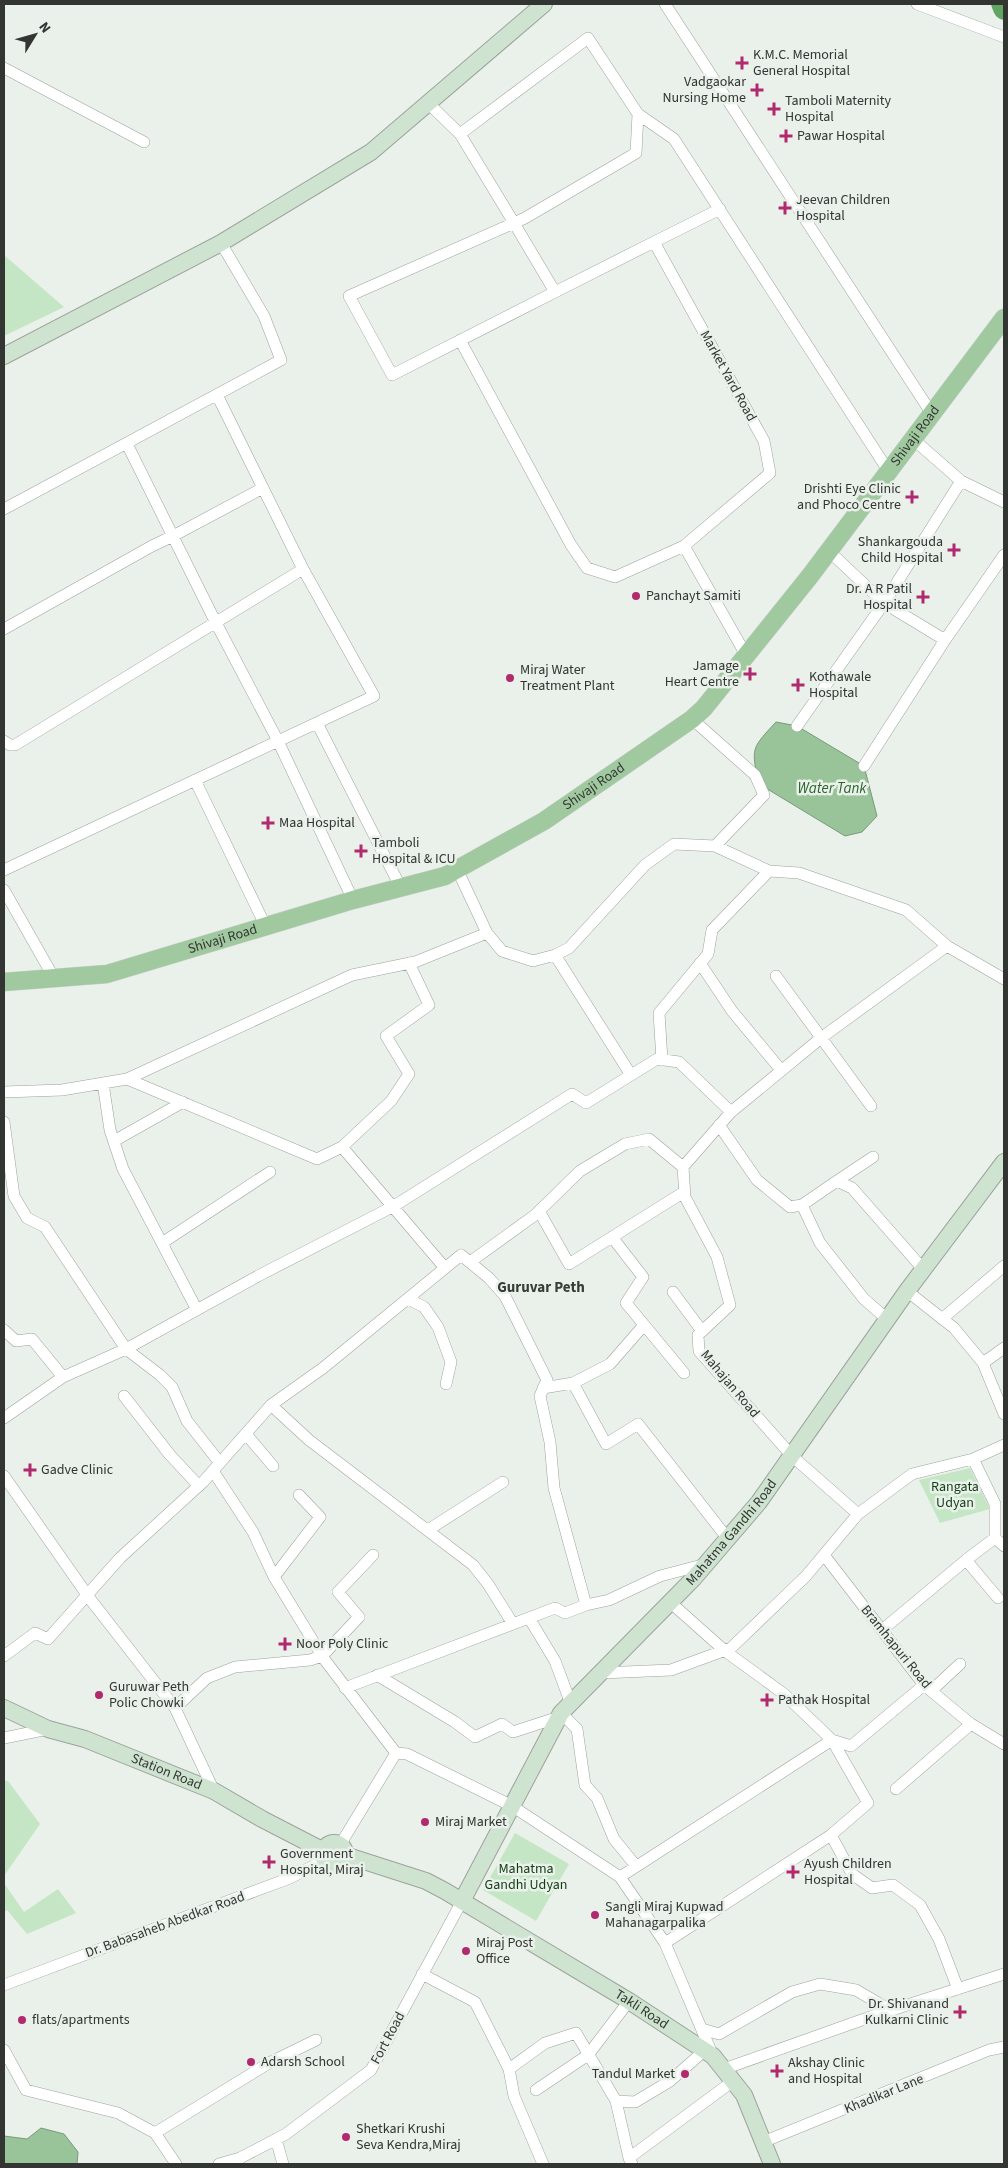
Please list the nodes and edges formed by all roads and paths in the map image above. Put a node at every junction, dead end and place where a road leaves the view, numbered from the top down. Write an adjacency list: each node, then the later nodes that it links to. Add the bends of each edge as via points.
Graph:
1 (544, 4): 8 (main road)
2 (665, 4): 21 (street)
3 (917, 4): 6 (street)
4 (1002, 4): 5 (highway)
5 (1004, 9)
6 (1004, 37)
7 (4, 68): 11 (street)
8 (428, 103): 10 (street); 15 (main road, via 371,152)
9 (638, 114): 10 (street, via 588,38); 12 (street, via 674,139); 13 (street, via 636,153)
10 (460, 134): 13 (street)
11 (144, 142)
12 (720, 209): 14 (street); 24 (street)
13 (514, 223): 16 (street); 18 (street, via 349,296 392,375)
14 (654, 242): 16 (street); 30 (street, Market Yard Road, via 764,441 770,473)
15 (221, 243): 19 (main road); 20 (street, via 264,316 281,360)
16 (555, 292): 18 (street)
17 (1004, 318): 21 (main road, Shivaji Road)
18 (460, 340): 30 (street, via 571,545 587,568 615,577)
19 (4, 356)
20 (217, 395): 23 (street); 26 (street)
21 (932, 414): 22 (main road, Shivaji Road)
22 (913, 439): 24 (main road, Shivaji Road); 25 (street)
23 (127, 444): 28 (street); 29 (street)
24 (889, 472): 31 (main road, Shivaji Road)
25 (961, 482): 27 (street); 34 (street)
26 (262, 488): 29 (street); 33 (street)
27 (1004, 502)
28 (4, 509)
29 (174, 536): 35 (street); 36 (street)
30 (684, 546): 38 (street)
31 (829, 551): 34 (street); 38 (main road, Shivaji Road)
32 (1004, 555): 37 (street)
33 (303, 569): 35 (street); 40 (street, via 374,696)
34 (884, 603): 37 (street); 41 (street)
35 (215, 621): 42 (street, via 15,745); 43 (street)
36 (4, 629)
37 (945, 640): 44 (street)
38 (746, 656): 39 (main road, Shivaji Road)
39 (692, 719): 46 (street, via 756,775 764,795); 47 (main road, Shivaji Road, via 544,821)
40 (317, 723): 43 (street); 50 (street)
41 (797, 726)
42 (4, 741)
43 (278, 741): 45 (street); 52 (street)
44 (864, 766)
45 (195, 780): 48 (street); 53 (street)
46 (715, 846): 49 (street); 56 (street, via 674,844 645,865 569,948)
47 (456, 869): 50 (main road, Shivaji Road, via 445,876); 54 (street)
48 (4, 870)
49 (770, 870): 55 (street, via 799,873 906,910); 58 (street, via 712,930 708,954)
50 (401, 888): 52 (main road, Shivaji Road)
51 (4, 890): 60 (street)
52 (353, 900): 53 (main road, Shivaji Road)
53 (266, 928): 60 (main road, Shivaji Road, via 107,974)
54 (487, 934): 56 (street, via 502,951 532,962); 57 (street)
55 (947, 946): 61 (street); 63 (street)
56 (555, 955): 66 (street)
57 (409, 963): 67 (street, via 352,975); 76 (street, via 429,1005 386,1036 409,1074 391,1101)
58 (700, 963): 64 (street, via 660,1014); 65 (street, via 732,1010)
59 (776, 976): 63 (street)
60 (54, 978): 62 (main road, Shivaji Road)
61 (1004, 979)
62 (4, 982)
63 (820, 1038): 65 (street); 71 (street)
64 (662, 1060): 66 (street, via 657,1059); 72 (street, via 679,1062)
65 (782, 1070): 72 (street)
66 (631, 1075): 85 (street, via 586,1103 572,1094)
67 (127, 1080): 68 (street); 70 (street)
68 (103, 1083): 69 (street, via 62,1090); 75 (street)
69 (4, 1092)
70 (183, 1102): 75 (street); 76 (street, via 317,1159)
71 (871, 1106)
72 (731, 1112): 74 (street)
73 (4, 1122): 79 (street)
74 (719, 1125): 80 (street); 84 (street, via 757,1180 790,1207)
75 (114, 1141): 88 (street, via 123,1169)
76 (342, 1147): 85 (street)
77 (873, 1158): 82 (street)
78 (1004, 1162): 92 (main road, Mahatma Gandhi Road)
79 (7, 1166): 103 (street, via 14,1196 26,1218 45,1227)
80 (684, 1167): 83 (street); 86 (street, via 649,1139 625,1144 580,1171)
81 (270, 1172): 88 (street)
82 (837, 1182): 84 (street); 92 (street, via 852,1188)
83 (684, 1192): 87 (street); 101 (street, Mahajan Road, via 717,1257 730,1305)
84 (802, 1205): 97 (street, via 820,1243 864,1299)
85 (394, 1206): 91 (street); 96 (street)
86 (539, 1212): 87 (street, via 569,1264); 89 (street)
87 (612, 1237): 99 (street, via 643,1277 626,1303)
88 (162, 1243): 96 (street)
89 (470, 1262): 91 (street, via 461,1255); 109 (street, via 505,1296 547,1380)
90 (1004, 1266): 98 (street)
91 (445, 1268): 95 (street)
92 (923, 1270): 93 (main road, Mahatma Gandhi Road)
93 (907, 1291): 97 (main road, Mahatma Gandhi Road); 98 (street)
94 (673, 1292): 101 (street)
95 (408, 1298): 108 (street, via 424,1307 438,1327 451,1362); 111 (street)
96 (197, 1310): 103 (street)
97 (887, 1319): 116 (main road, Mahatma Gandhi Road)
98 (942, 1319): 104 (street, via 954,1328)
99 (644, 1326): 105 (street); 107 (street, via 610,1364)
100 (4, 1330): 106 (street, via 16,1341 32,1339)
101 (702, 1331): 116 (street, Mahajan Road, via 698,1335 699,1351)
102 (1004, 1348): 104 (street)
103 (126, 1349): 106 (street); 119 (street, via 172,1387 187,1421)
104 (982, 1363): 112 (street)
105 (684, 1373)
106 (63, 1377): 113 (street)
107 (573, 1382): 109 (street); 126 (street, via 606,1444 638,1424)
108 (446, 1384)
109 (543, 1388): 136 (street, via 540,1396 550,1442 554,1488)
110 (124, 1396): 122 (street, via 170,1456)
111 (272, 1405): 114 (street); 125 (street, via 309,1440)
112 (1004, 1414)
113 (4, 1418)
114 (246, 1434): 118 (street); 119 (street)
115 (1004, 1444): 117 (street)
116 (792, 1456): 124 (street); 126 (main road, Mahatma Gandhi Road)
117 (973, 1460): 124 (street, via 912,1474); 127 (street, via 995,1504)
118 (273, 1466)
119 (216, 1467): 122 (street); 132 (street, via 253,1532)
120 (4, 1476): 133 (street)
121 (503, 1482): 125 (street)
122 (199, 1486): 133 (street, via 120,1558)
123 (299, 1495): 132 (street, via 320,1517)
124 (858, 1514): 129 (street)
125 (428, 1530): 138 (street, via 473,1565)
126 (728, 1539): 131 (main road, Mahatma Gandhi Road)
127 (1000, 1542): 130 (street)
128 (373, 1555): 142 (street, via 338,1592 359,1617)
129 (824, 1555): 139 (street, Bramhapuri Road); 140 (street, via 732,1648)
130 (966, 1560): 134 (street); 139 (street)
131 (706, 1564): 135 (main road, Mahatma Gandhi Road); 136 (street, via 660,1576 609,1600)
132 (274, 1578): 142 (street)
133 (88, 1593): 141 (street, via 48,1639 35,1633); 149 (street)
134 (998, 1598)
135 (670, 1602): 140 (street); 144 (main road, Mahatma Gandhi Road)
136 (586, 1605): 137 (street, via 565,1612 555,1608)
137 (529, 1618): 138 (street); 150 (street, via 555,1661)
138 (513, 1624): 145 (street)
139 (882, 1630): 147 (street, Bramhapuri Road)
140 (725, 1651): 144 (street, via 671,1670); 154 (street, via 784,1694)
141 (4, 1656)
142 (322, 1656): 146 (street); 149 (street, via 235,1667 207,1678)
143 (960, 1664): 147 (street)
144 (601, 1672): 150 (main road, Mahatma Gandhi Road)
145 (377, 1675): 146 (street); 150 (street, via 475,1737 502,1724 513,1732)
146 (345, 1688): 156 (street)
147 (927, 1688): 151 (street, Bramhapuri Road); 154 (street, via 851,1746)
148 (4, 1708): 152 (main road, Station Road)
149 (175, 1708): 158 (street)
150 (564, 1711): 159 (main road, Mahatma Gandhi Road); 163 (street, via 577,1729 585,1785 597,1798 614,1839)
151 (971, 1724): 155 (street, Bramhapuri Road); 157 (street)
152 (48, 1729): 153 (street); 158 (main road, Station Road, via 85,1739)
153 (4, 1738)
154 (832, 1740): 160 (street, via 868,1803); 163 (street)
155 (1004, 1744)
156 (396, 1753): 159 (street, via 407,1754); 161 (street)
157 (896, 1789)
158 (214, 1791): 162 (main road, Station Road)
159 (512, 1806): 164 (street); 165 (main road, Mahatma Gandhi Road)
160 (831, 1835): 166 (street); 170 (street, via 852,1874 872,1888 893,1885 920,1905 939,1938)
161 (343, 1850): 162 (main road, via 330,1844); 165 (main road, Takli Road, via 426,1881)
162 (324, 1856): 169 (street, Dr. Babasaheb Abedkar Road, via 290,1878)
163 (636, 1866): 164 (street)
164 (620, 1878): 166 (street)
165 (462, 1901): 167 (street, Fort Road); 171 (main road, Takli Road)
166 (665, 1943): 173 (street)
167 (422, 1974): 179 (street, via 475,2002); 184 (street, Fort Road, via 372,2070)
168 (1004, 1974): 170 (street)
169 (4, 1985)
170 (958, 1989): 172 (street)
171 (629, 2001): 177 (main road, Takli Road); 178 (street)
172 (890, 2010): 173 (street, via 856,1990 820,1984 792,1992 719,2034); 180 (street)
173 (702, 2029): 177 (street)
174 (316, 2040): 183 (street, via 269,2064)
175 (1004, 2047): 185 (street, Khadikar Lane, via 989,2050)
176 (4, 2050): 183 (street, via 26,2090 118,2113)
177 (709, 2053): 180 (main road, Takli Road); 182 (street, via 635,2102)
178 (588, 2055): 179 (street, via 576,2033 545,2043); 181 (street); 182 (street)
179 (509, 2070): 190 (street, via 514,2096)
180 (728, 2075): 185 (main road, Takli Road, via 744,2095); 186 (street)
181 (536, 2090)
182 (616, 2101): 186 (street)
183 (155, 2133): 187 (street)
184 (276, 2139): 188 (street, Fort Road, via 240,2158); 189 (street)
185 (763, 2142): 191 (main road, Takli Road)
186 (631, 2161)
187 (176, 2164)
188 (219, 2164)
189 (283, 2164)
190 (543, 2164)
191 (772, 2164)

